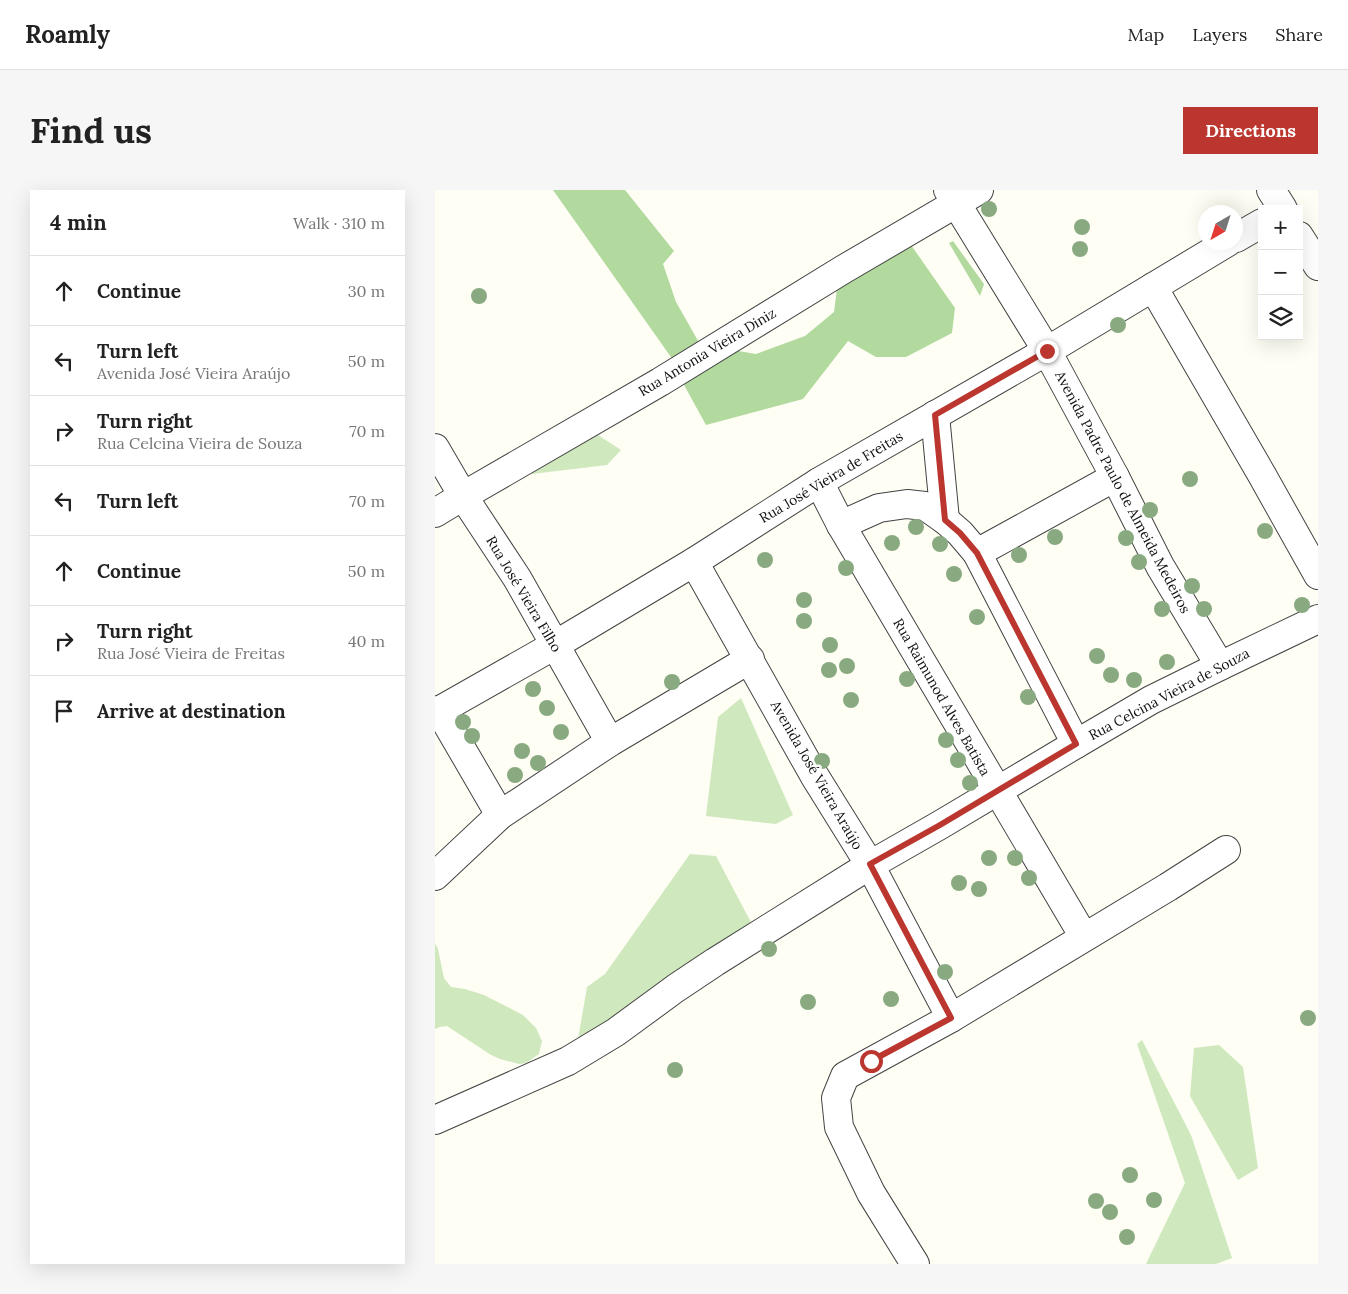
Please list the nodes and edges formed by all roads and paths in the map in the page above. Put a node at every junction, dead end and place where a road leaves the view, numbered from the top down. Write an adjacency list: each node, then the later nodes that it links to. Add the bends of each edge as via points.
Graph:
1 (979, 190): 3 (street, Rua Antonia Vieira Diniz)
2 (1271, 190): 4 (street)
3 (951, 197): 11 (street, Avenida Padre Paulo de Almeida Medeiros); 16 (street, Rua Antonia Vieira Diniz, via 844,269 660,382)
4 (1280, 205)
5 (1258, 224): 6 (street)
6 (1243, 233)
7 (1303, 242): 9 (street)
8 (1215, 250): 10 (street, Rua José Vieira de Freitas)
9 (1318, 266)
10 (1153, 287): 11 (street, Rua José Vieira de Freitas); 22 (street)
11 (1047, 351): 12 (street, Rua José Vieira de Freitas); 14 (street, Avenida Padre Paulo de Almeida Medeiros)
12 (935, 415): 15 (street, Rua José Vieira de Freitas); 18 (street)
13 (435, 448): 16 (street, Rua José Vieira Filho)
14 (1115, 477): 20 (street); 26 (street, Avenida Padre Paulo de Almeida Medeiros, via 1160,566)
15 (819, 482): 19 (street, Rua Raimunod Alves Batista); 21 (street, Rua José Vieira de Freitas)
16 (463, 496): 17 (street, Rua Antonia Vieira Diniz); 24 (street, Rua José Vieira Filho, via 517,578)
17 (435, 514)
18 (945, 520): 19 (street, via 925,506 907,504 879,508); 20 (street)
19 (841, 525): 30 (street, Rua Raimunod Alves Batista)
20 (977, 553): 29 (street)
21 (693, 562): 24 (street, Rua José Vieira de Freitas); 25 (street, Avenida José Vieira Araújo)
22 (1318, 575)
23 (1318, 619): 26 (street, Rua Celcina Vieira de Souza)
24 (555, 645): 27 (street, Rua José Vieira de Freitas); 28 (street, Rua José Vieira Filho)
25 (749, 659): 28 (street); 33 (street, Avenida José Vieira Araújo)
26 (1220, 666): 29 (street, Rua Celcina Vieira de Souza, via 1151,700)
27 (437, 711): 31 (street)
28 (610, 742): 31 (street)
29 (1076, 744): 30 (street, Rua Celcina Vieira de Souza)
30 (997, 791): 33 (street, Rua Celcina Vieira de Souza); 35 (street, Rua Raimunod Alves Batista)
31 (500, 815): 34 (street)
32 (1226, 850): 35 (street)
33 (870, 864): 36 (street, Avenida José Vieira Araújo); 37 (street, Rua Celcina Vieira de Souza, via 715,962 568,1062)
34 (435, 876)
35 (1084, 937): 36 (street)
36 (951, 1018): 38 (street, via 845,1076 836,1098 839,1127 871,1194)
37 (435, 1120)
38 (915, 1264)

